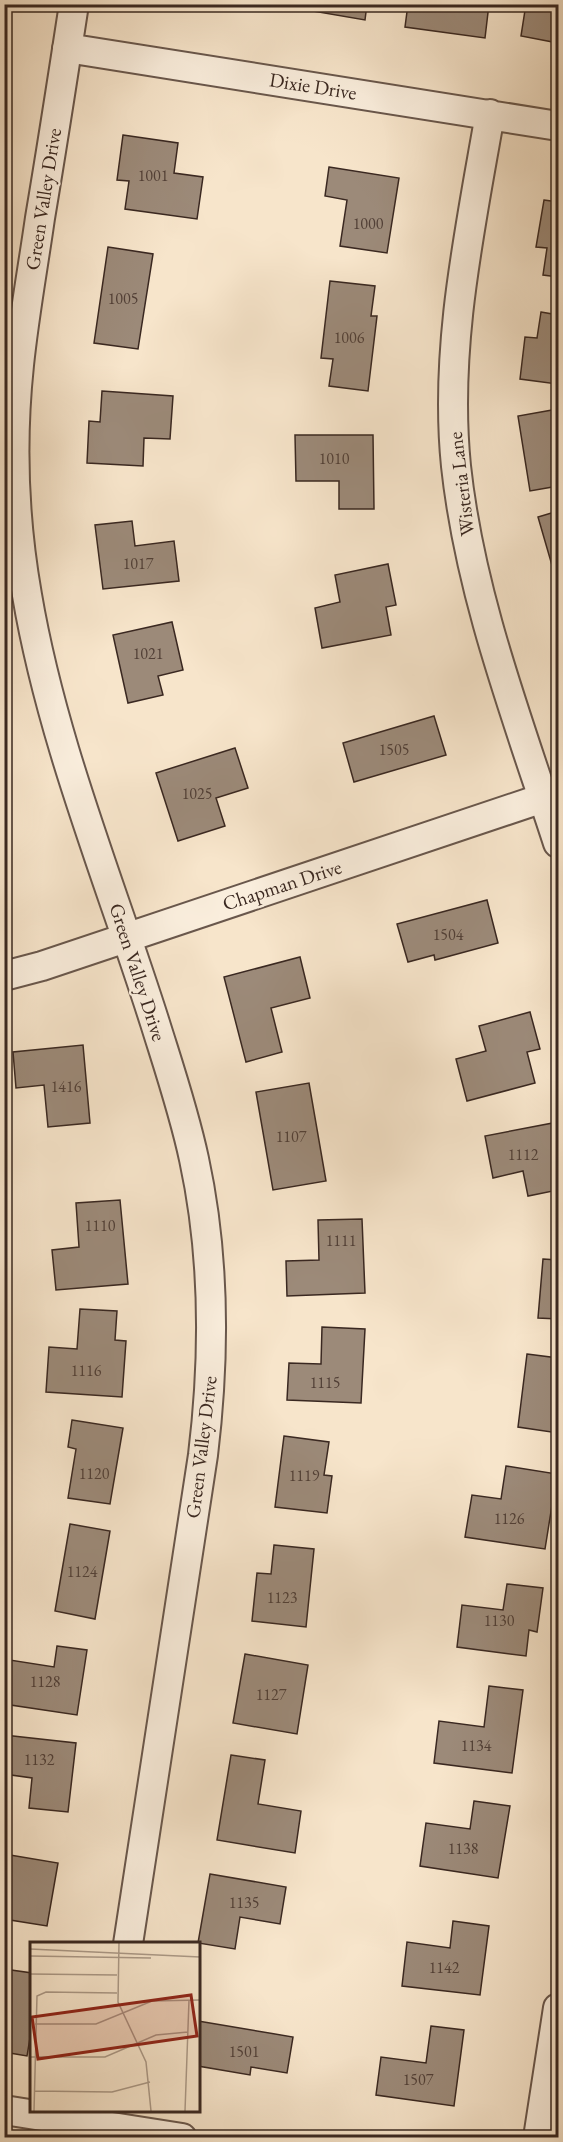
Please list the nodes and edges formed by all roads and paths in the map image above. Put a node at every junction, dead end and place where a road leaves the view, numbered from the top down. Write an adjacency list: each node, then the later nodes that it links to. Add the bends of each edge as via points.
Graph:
1 (74, 4): 2 (street, Green Valley Drive)
2 (67, 48): 3 (street, Dixie Drive); 7 (street, Green Valley Drive, via 19,368 15,452 18,527 42,673)
3 (490, 114): 4 (street, Dixie Drive); 5 (street, Wisteria Lane, via 455,334 456,466 484,613)
4 (558, 126)
5 (551, 795): 6 (street, Wisteria Lane); 7 (street, Chapman Drive)
6 (558, 843)
7 (126, 936): 8 (street, Chapman Drive); 9 (street, Green Valley Drive, via 178,1094 194,1159 203,1204 213,1310 204,1455)
8 (4, 976)
9 (128, 1942)
10 (558, 2008): 14 (street)
11 (4, 2110): 12 (street)
12 (101, 2118): 13 (street)
13 (182, 2138)
14 (538, 2138)

